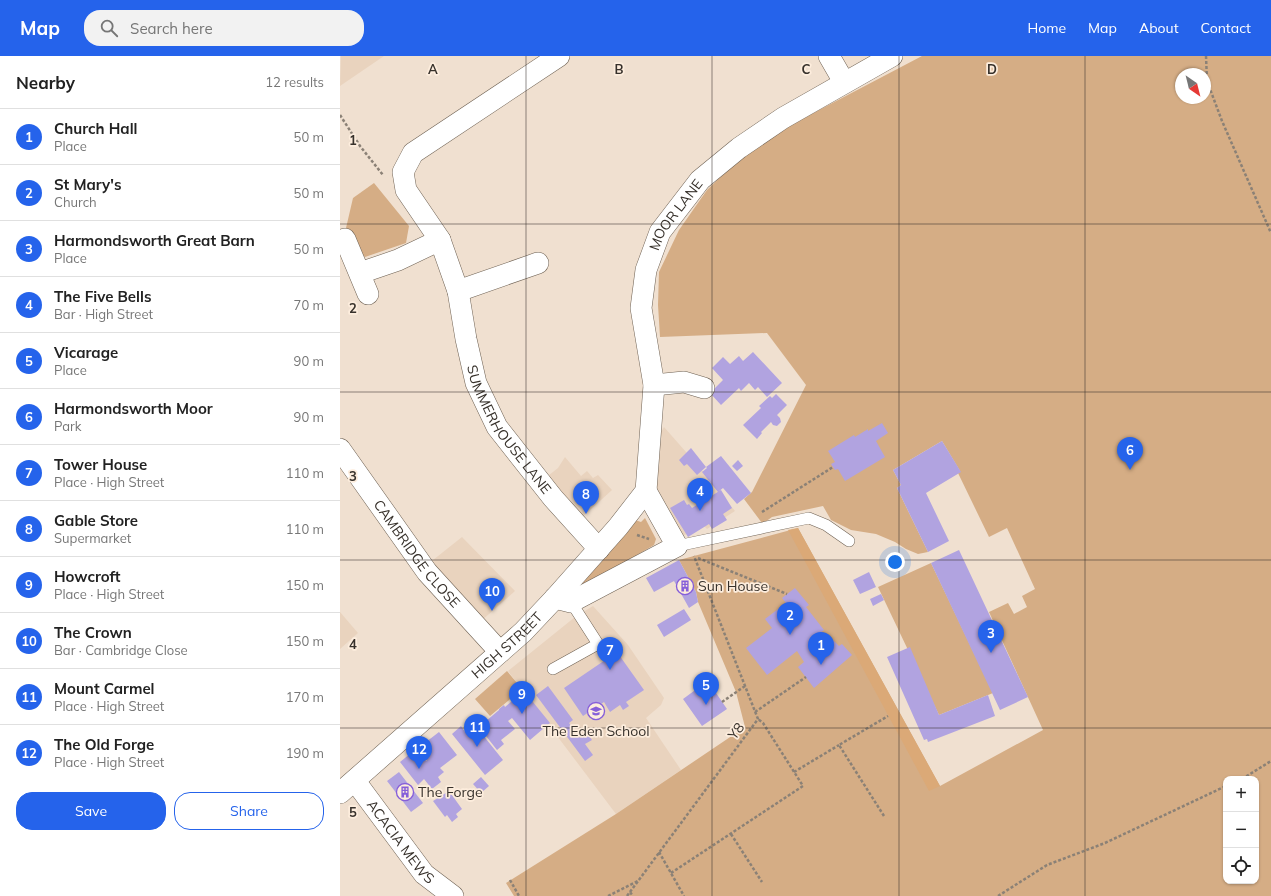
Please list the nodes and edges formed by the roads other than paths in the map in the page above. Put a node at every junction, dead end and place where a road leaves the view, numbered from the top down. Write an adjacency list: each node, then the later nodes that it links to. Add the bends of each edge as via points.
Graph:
1 (559, 56): 6 (street, SUMMERHOUSE LANE, via 413,153 403,172 406,190)
2 (829, 56): 4 (street)
3 (892, 56): 4 (street, MOOR LANE)
4 (844, 82): 11 (street, MOOR LANE, via 782,118 739,148 700,180 660,232 646,270 641,308)
5 (345, 239): 8 (street)
6 (440, 240): 8 (street, via 398,260); 9 (street, SUMMERHOUSE LANE)
7 (538, 263): 9 (street)
8 (360, 273): 10 (street)
9 (458, 291): 16 (street, SUMMERHOUSE LANE, via 476,383 498,426 553,498)
10 (368, 294)
11 (654, 385): 12 (street, via 684,382); 14 (street, MOOR LANE)
12 (704, 388)
13 (340, 449): 19 (street, CAMBRIDGE CLOSE, via 427,572)
14 (647, 484): 16 (street, HIGH STREET, via 618,527); 17 (street)
15 (849, 541): 17 (lane, via 826,524 809,518)
16 (599, 549): 18 (street, HIGH STREET)
17 (681, 550): 18 (street)
18 (563, 600): 19 (street, HIGH STREET); 20 (lane, via 598,644)
19 (500, 652): 21 (street, HIGH STREET)
20 (553, 669)
21 (348, 787): 22 (street, ACACIA MEWS, via 424,874)
22 (453, 896)

